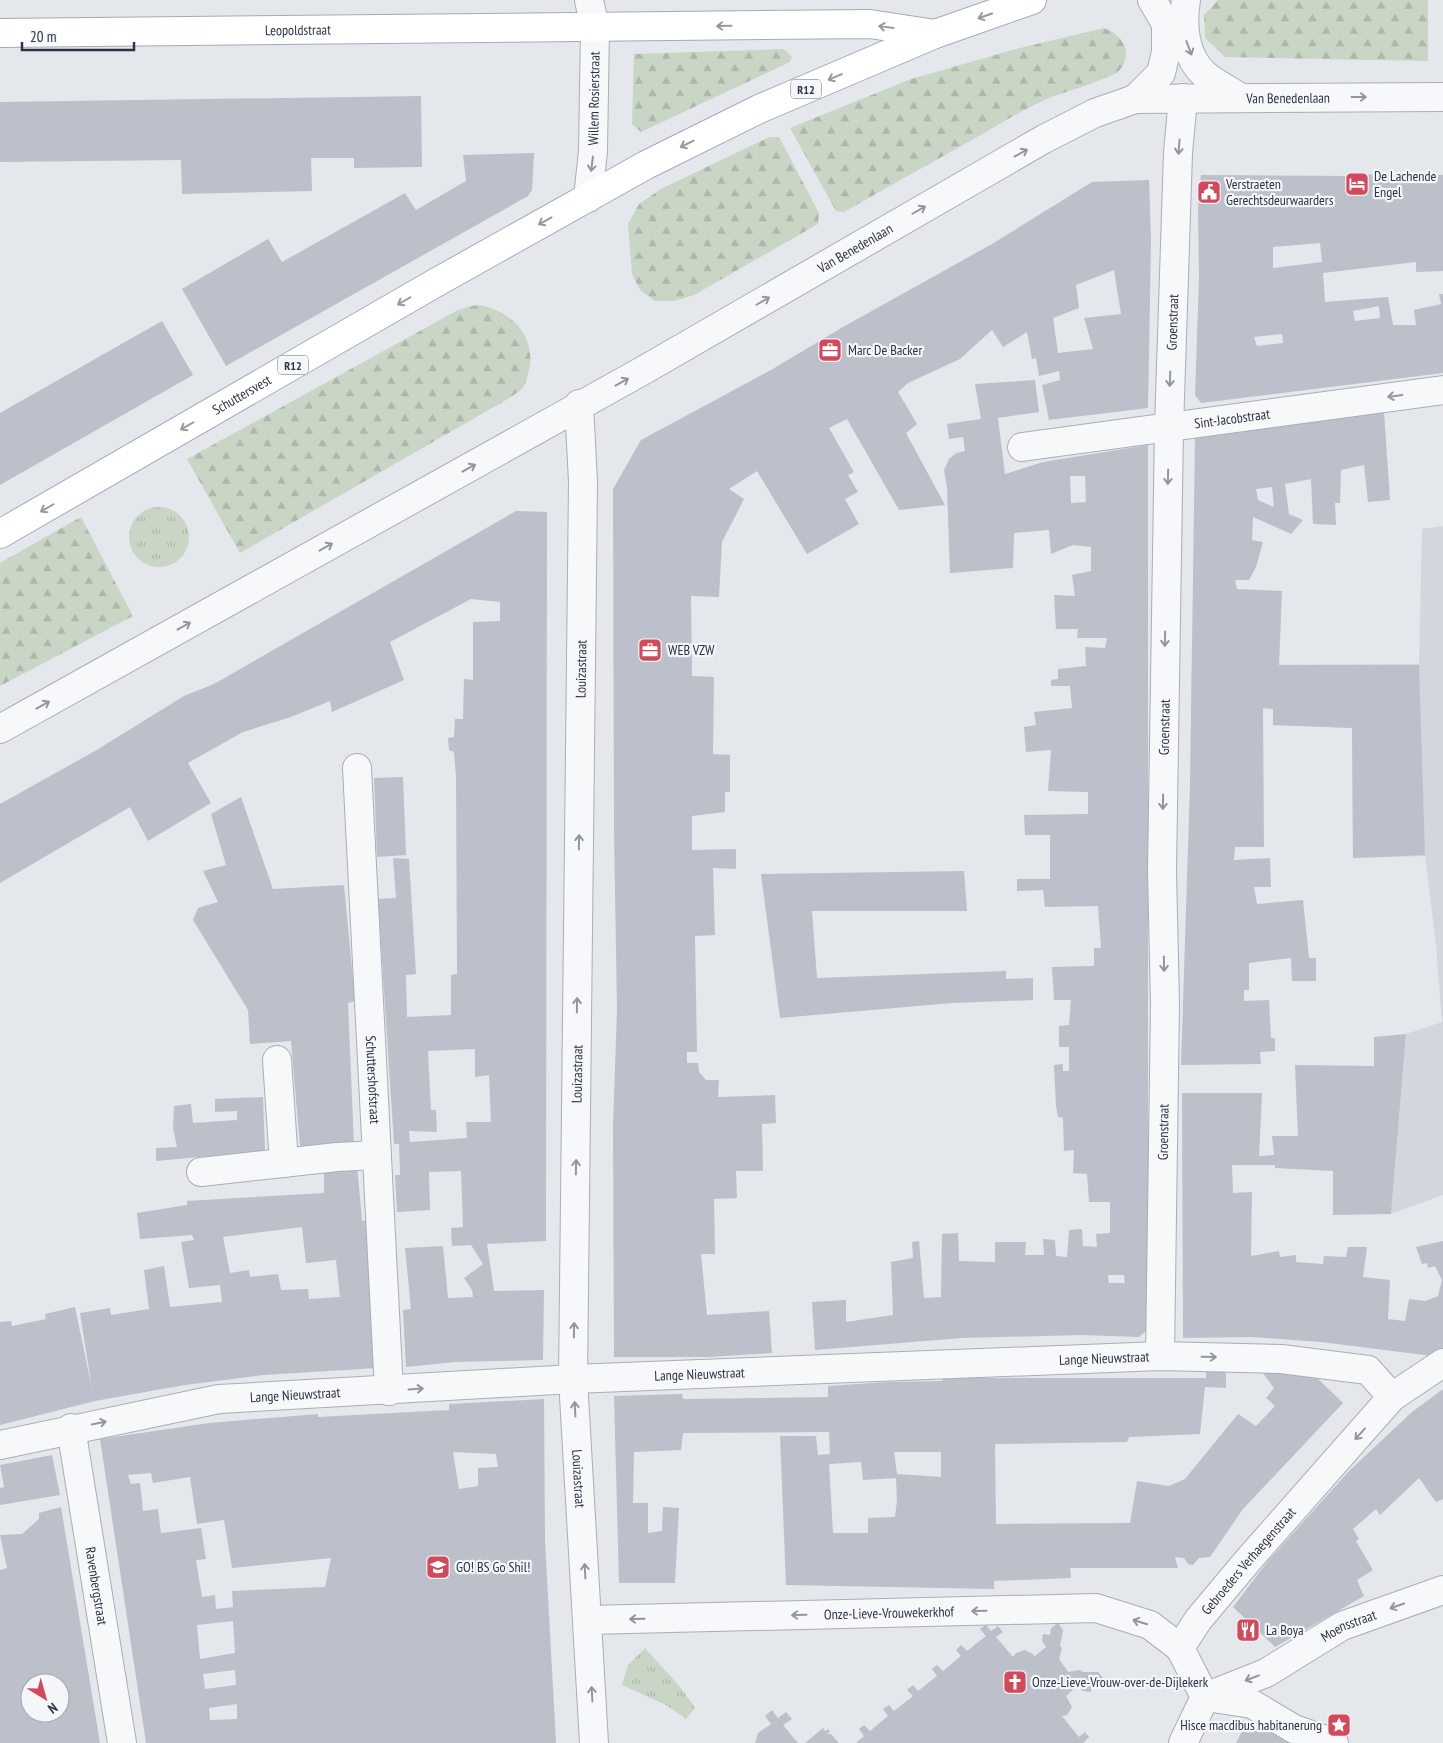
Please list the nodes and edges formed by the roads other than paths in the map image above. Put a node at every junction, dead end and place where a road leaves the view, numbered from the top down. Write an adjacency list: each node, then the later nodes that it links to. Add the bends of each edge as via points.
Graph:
1 (589, 0): 5 (street, Willem Rosierstraat)
2 (1032, 0): 7 (main road, R12, one-way to 7)
3 (1152, 0): 11 (street, Van Benedenlaan, via 1166,24 1166,52 1161,73)
4 (1186, 0): 10 (street, one-way to 10, via 1187,47 1204,73)
5 (595, 28): 6 (main road, Leopoldstraat); 7 (main road, one-way to 5, via 870,24); 12 (street, Willem Rosierstraat, one-way to 12, via 593,151)
6 (0, 33)
7 (935, 34): 12 (main road, R12, one-way to 12, via 759,109)
8 (1443, 97): 10 (street, Van Benedenlaan, one-way to 8)
9 (1183, 98): 10 (street, Van Benedenlaan); 11 (street, Van Benedenlaan); 15 (street, Groenstraat, one-way to 15)
10 (1240, 98)
11 (1135, 99): 14 (street, Van Benedenlaan, one-way to 11, via 644,370 1044,139 1095,113)
12 (588, 198): 17 (main road, Schuttersvest / R12, one-way to 17)
13 (1443, 390): 15 (street, Sint-Jacobstraat, one-way to 15)
14 (579, 404): 18 (street, one-way to 14); 26 (street, Louizastraat, one-way to 14, via 583,482)
15 (1168, 428): 16 (street, Sint-Jacobstraat); 24 (street, Groenstraat, one-way to 24)
16 (1022, 447)
17 (0, 534)
18 (0, 729)
19 (357, 768): 21 (street, Schuttershofstraat)
20 (277, 1060): 22 (street)
21 (377, 1156): 22 (street); 27 (street, Schuttershofstraat)
22 (284, 1163): 23 (street)
23 (201, 1172)
24 (1160, 1356): 26 (street, Lange Nieuwstraat); 28 (street, Lange Nieuwstraat, one-way to 28, via 1281,1359 1368,1370)
25 (1443, 1363): 28 (street, Gebroeders Verhaegenstraat)
26 (573, 1378): 27 (street, Lange Nieuwstraat, one-way to 26); 32 (street, Louizastraat, one-way to 26)
27 (389, 1391): 29 (street, Lange Nieuwstraat, one-way to 27, via 219,1399)
28 (1392, 1397): 33 (street, Gebroeders Verhaegenstraat, one-way to 33, via 1250,1558 1198,1620)
29 (71, 1428): 30 (street, Lange Nieuwstraat); 35 (street, Ravenbergstraat)
30 (0, 1445)
31 (1443, 1590): 34 (street, Moensstraat, one-way to 34, via 1342,1626 1266,1673)
32 (588, 1620): 33 (street, Onze-Lieve-Vrouwekerkhof, one-way to 32, via 1150,1625 1096,1608); 36 (street, Louizastraat, one-way to 32)
33 (1180, 1648): 34 (street)
34 (1204, 1697): 37 (street); 38 (street, via 1252,1704 1294,1729)
35 (122, 1743)
36 (594, 1743)
37 (1183, 1743)
38 (1334, 1743)

